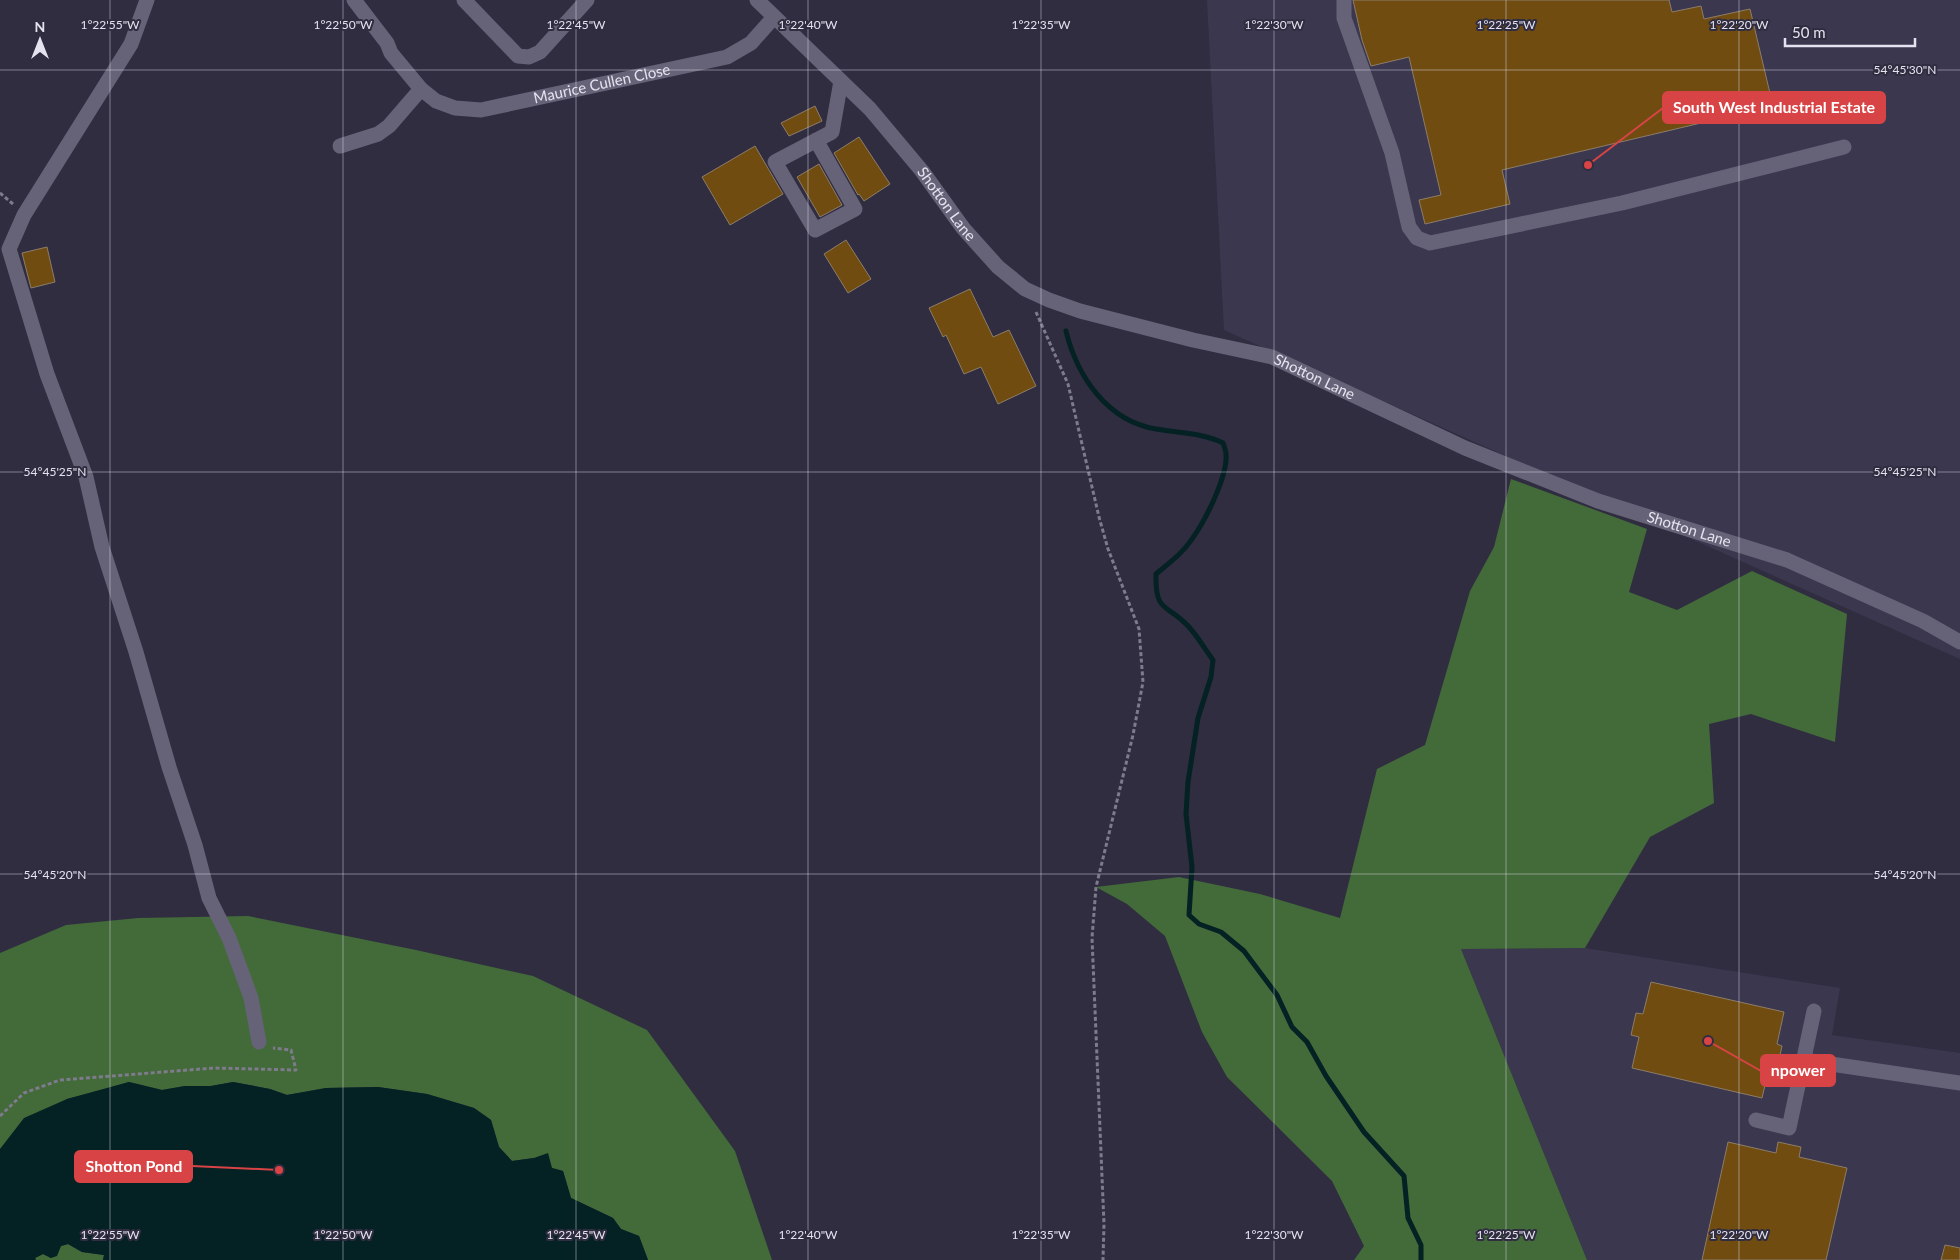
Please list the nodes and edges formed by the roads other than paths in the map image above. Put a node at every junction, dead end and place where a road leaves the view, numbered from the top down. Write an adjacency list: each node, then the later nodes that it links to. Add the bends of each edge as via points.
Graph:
1 (146, 0): 15 (street, via 131,44 24,215 9,250 47,374 86,477 102,547 209,898 229,938 251,998)
2 (354, 0): 9 (street, Maurice Cullen Close)
3 (464, 0): 4 (street, via 518,56 529,58 540,52)
4 (586, 0)
5 (757, 0): 7 (street, Shotton Lane)
6 (1344, 0): 12 (street, via 1344,18 1392,153 1409,227 1417,238 1430,243 1622,203)
7 (774, 17): 8 (street, Shotton Lane); 9 (street, Maurice Cullen Close, via 751,43 727,57 481,110 455,108 436,101)
8 (841, 81): 10 (street, via 832,132); 13 (street, Shotton Lane, via 905,150 963,228 998,266 1025,288 1080,311 1272,357 1465,448 1598,501 1787,560 1924,621)
9 (420, 89): 11 (street, via 389,126 378,134)
10 (816, 140): 10 (street, via 855,209 816,230 776,162)
11 (340, 146)
12 (1844, 147)
13 (1960, 642)
14 (1814, 1011): 16 (street)
15 (259, 1042)
16 (1804, 1060): 17 (street); 18 (street, via 1789,1128)
17 (1960, 1083)
18 (1756, 1120)

